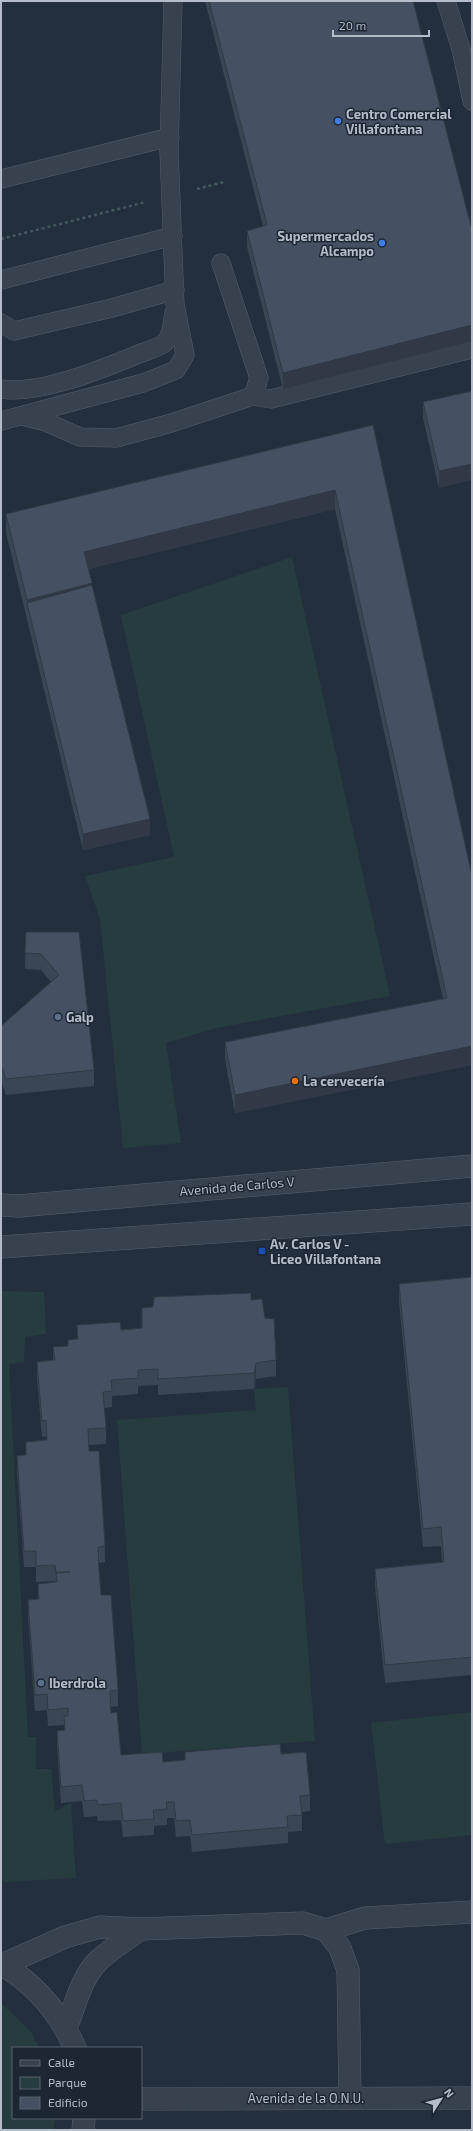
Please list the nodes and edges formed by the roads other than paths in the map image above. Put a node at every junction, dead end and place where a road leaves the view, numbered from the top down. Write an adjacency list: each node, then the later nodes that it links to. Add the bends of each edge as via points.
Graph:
1 (173, 1): 4 (lane)
2 (446, 1): 3 (lane, via 461,49)
3 (472, 101)
4 (170, 137): 5 (lane); 6 (lane)
5 (1, 180)
6 (173, 236): 8 (lane); 9 (lane)
7 (221, 263): 13 (lane, via 259,378)
8 (1, 280)
9 (175, 297): 10 (lane, via 112,308 14,331); 12 (lane, via 170,335 164,344 114,364 40,388 9,391); 14 (lane, via 184,355 176,370 143,383)
10 (1, 322)
11 (472, 349): 13 (lane, via 271,399)
12 (1, 389)
13 (253, 396): 14 (lane, via 116,438 80,437 46,422)
14 (19, 416): 15 (lane)
15 (1, 420)
16 (472, 1166): 17 (street, Avenida de Carlos V, via 19,1206)
17 (1, 1205)
18 (472, 1214): 19 (street)
19 (1, 1247)
20 (472, 1912): 22 (street, via 365,1918)
21 (141, 1929): 22 (street, via 303,1923); 23 (street, via 100,1927 65,1937); 24 (street, via 98,1961 91,1970)
22 (326, 1930): 26 (street, via 340,1948 348,1970)
23 (2, 1965): 24 (street, via 33,1987 49,2003)
24 (66, 2028): 25 (street)
25 (75, 2047)
26 (350, 2098): 27 (street, Avenida de la O.N.U.); 28 (street, Avenida de la O.N.U.)
27 (472, 2098)
28 (142, 2099)
29 (84, 2119): 30 (street)
30 (83, 2130)

